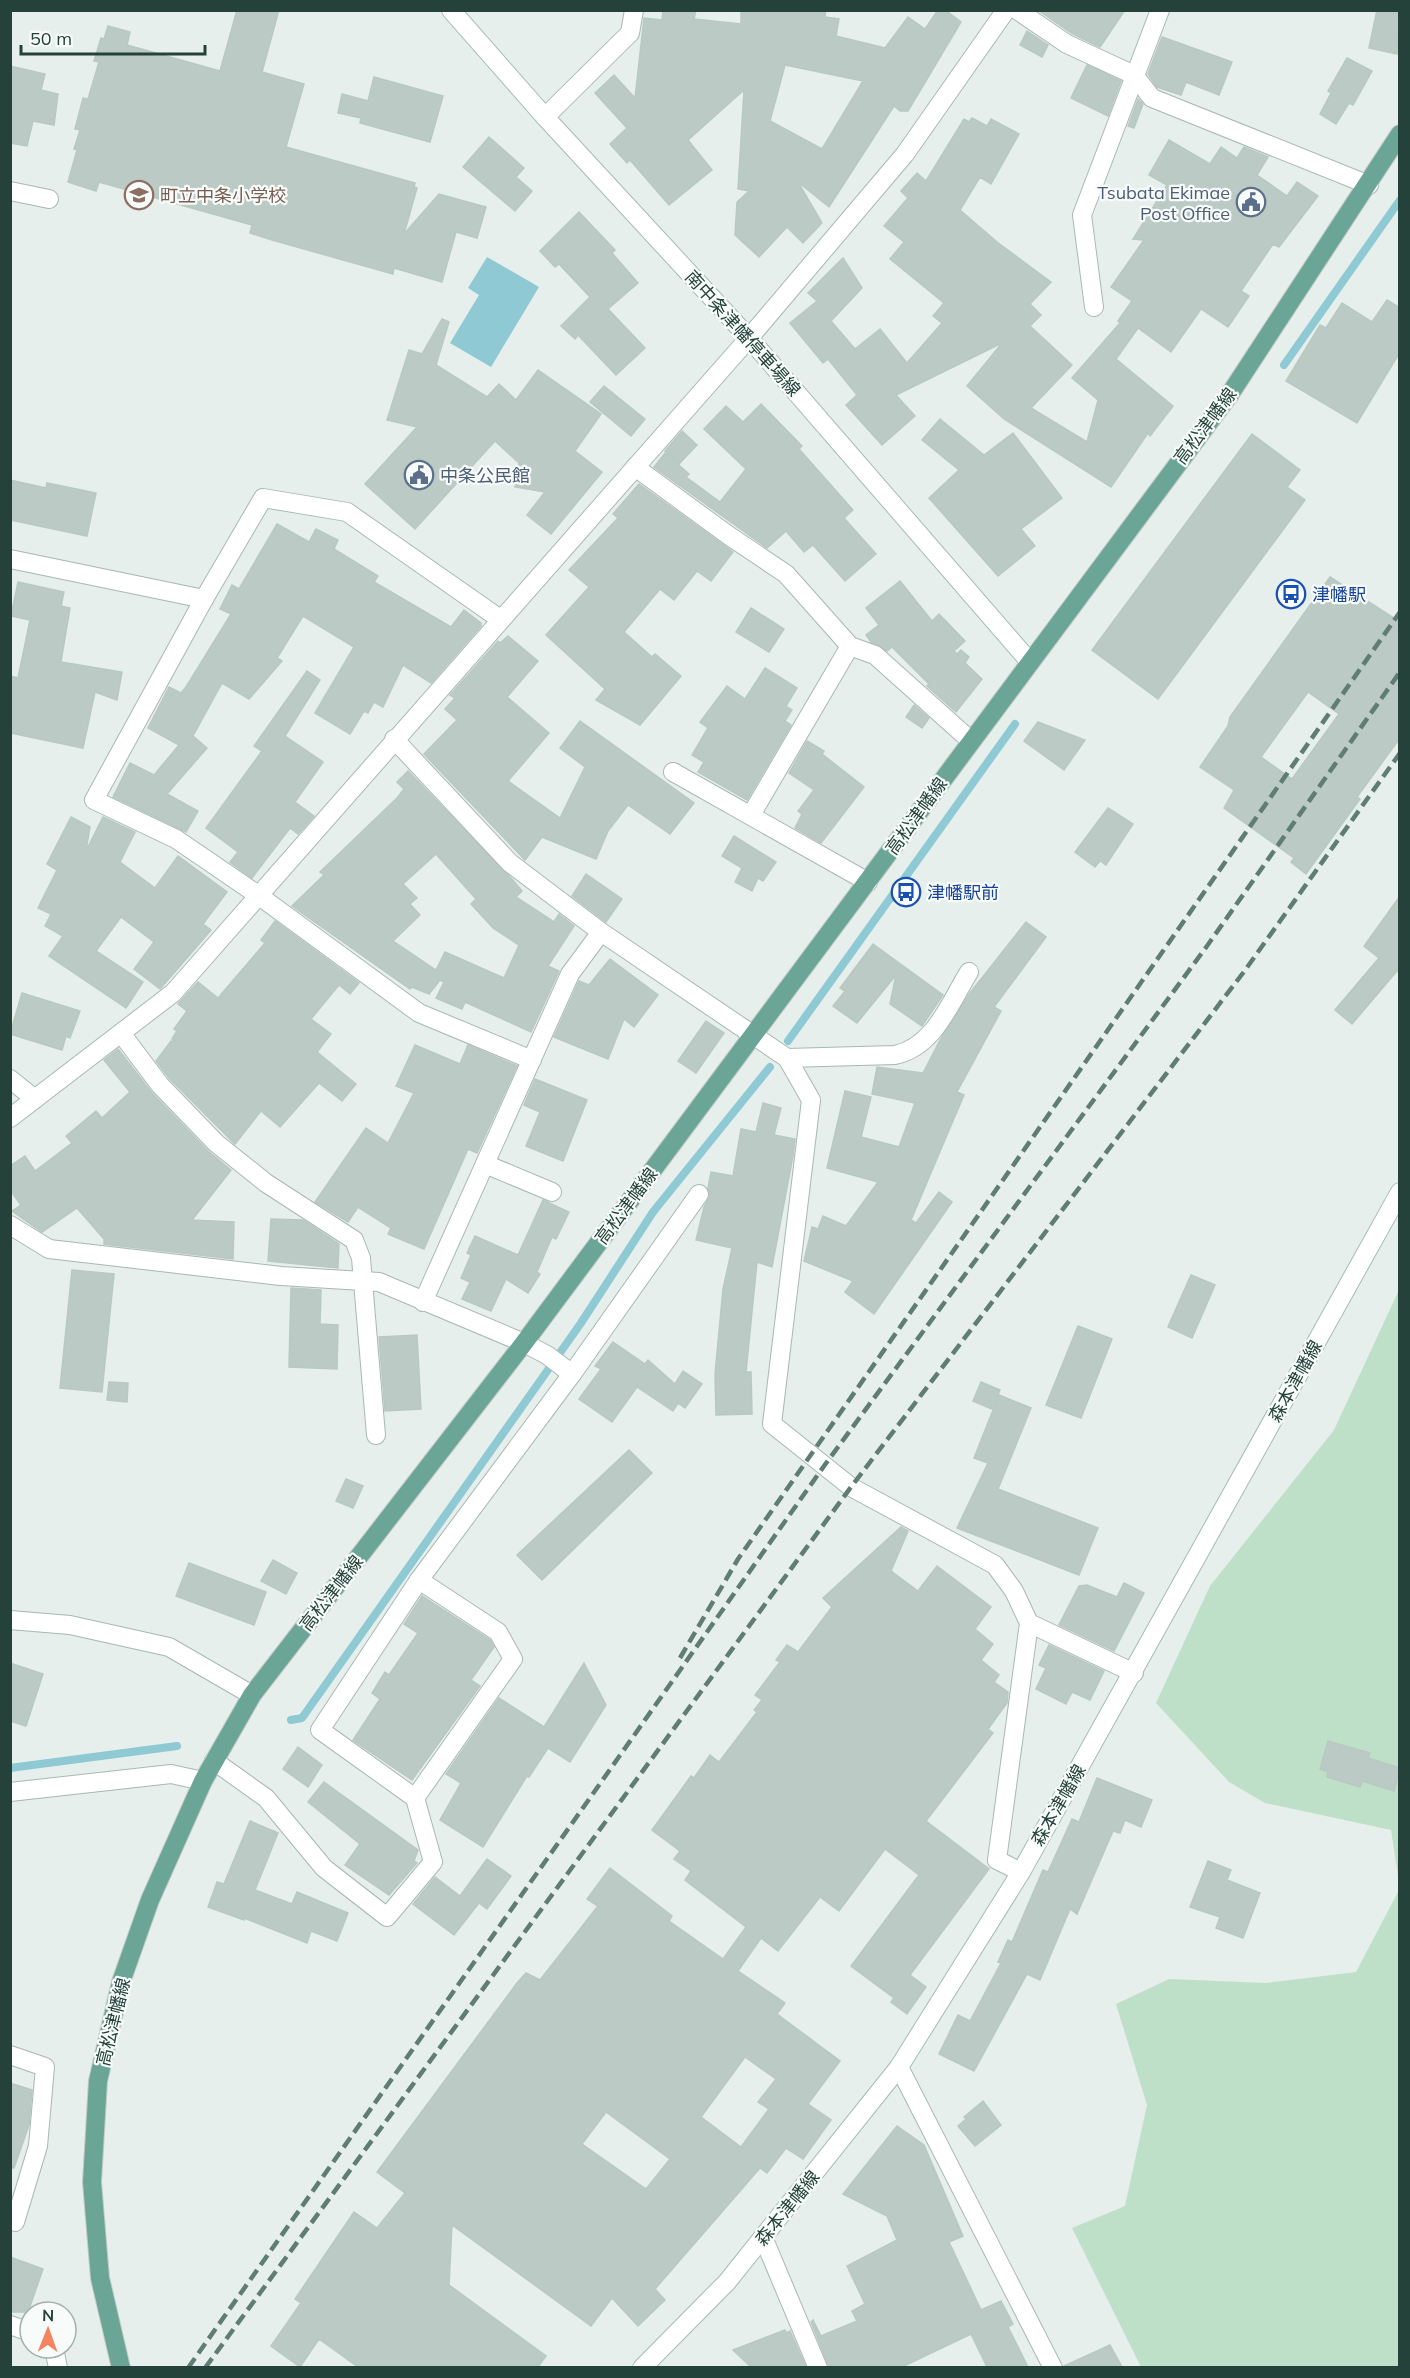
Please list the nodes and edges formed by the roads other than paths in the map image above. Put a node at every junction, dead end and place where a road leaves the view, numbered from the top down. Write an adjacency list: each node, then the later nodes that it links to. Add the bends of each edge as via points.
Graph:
1 (451, 10): 7 (street, 南中条津幡停車場線)
2 (634, 10): 7 (street, via 630,33)
3 (1006, 10): 13 (street, via 905,154)
4 (1017, 10): 6 (street, via 1067,44)
5 (1160, 10): 6 (street)
6 (1134, 75): 9 (street, via 1152,98); 12 (street, via 1082,215)
7 (545, 117): 13 (street, 南中条津幡停車場線)
8 (1400, 134): 9 (main road, 高松津幡線)
9 (1369, 185): 19 (main road, 高松津幡線, via 1230,394)
10 (10, 191): 11 (street)
11 (49, 199)
12 (1094, 307)
13 (749, 338): 14 (street); 19 (street, 南中条津幡停車場線)
14 (635, 467): 17 (street); 18 (street, via 786,574)
15 (10, 559): 16 (street)
16 (204, 599): 17 (street, via 263,498 347,512); 25 (street, via 94,800 176,839)
17 (500, 619): 20 (street)
18 (850, 646): 21 (street, via 875,655); 23 (street)
19 (1029, 661): 21 (main road, 高松津幡線)
20 (394, 739): 25 (street); 26 (street, via 510,863)
21 (971, 741): 24 (main road, 高松津幡線)
22 (673, 772): 23 (street)
23 (751, 815): 24 (street)
24 (868, 882): 29 (main road, 高松津幡線)
25 (258, 895): 28 (street, via 173,993); 31 (street, via 419,1013)
26 (601, 932): 29 (street); 31 (street, via 570,974)
27 (969, 972): 30 (street, via 930,1036 910,1052)
28 (121, 1033): 33 (street); 40 (street, via 160,1085 216,1143 266,1183 354,1240 361,1258)
29 (753, 1037): 30 (street); 42 (main road, 高松津幡線)
30 (787, 1058): 47 (street, via 811,1100 772,1424 850,1487 995,1565 1014,1591)
31 (532, 1060): 35 (street)
32 (10, 1079): 33 (street)
33 (35, 1099): 34 (street)
34 (10, 1118)
35 (485, 1164): 36 (street); 41 (street)
36 (552, 1192)
37 (1400, 1192): 48 (street, 森本津幡線)
38 (699, 1194): 43 (street)
39 (10, 1225): 40 (street, via 49,1249 281,1276)
40 (362, 1281): 41 (street, via 379,1282); 44 (street)
41 (423, 1302): 42 (street)
42 (524, 1343): 43 (street); 49 (main road, 高松津幡線)
43 (567, 1370): 45 (street)
44 (376, 1435)
45 (419, 1580): 53 (street, via 498,1632 513,1659); 53 (street, via 320,1730)
46 (10, 1620): 49 (street, via 70,1625 169,1647)
47 (1029, 1623): 48 (street); 54 (street, via 998,1860)
48 (1134, 1673): 54 (street, 森本津幡線)
49 (252, 1695): 50 (main road, 高松津幡線)
50 (214, 1761): 51 (main road, 高松津幡線); 53 (street, via 266,1798 324,1868 387,1917 433,1862)
51 (203, 1780): 52 (street, via 171,1774); 59 (main road, 高松津幡線, via 150,1900 121,1982 98,2081 92,2182 100,2278)
52 (10, 1792)
53 (415, 1798)
54 (1021, 1872): 56 (street, 森本津幡線)
55 (10, 2055): 57 (street, via 45,2067 38,2146)
56 (899, 2067): 58 (street, 森本津幡線); 62 (street)
57 (15, 2222)
58 (763, 2237): 60 (street, 森本津幡線, via 727,2282); 61 (street)
59 (118, 2359)
60 (642, 2367)
61 (818, 2367)
62 (1053, 2367)

